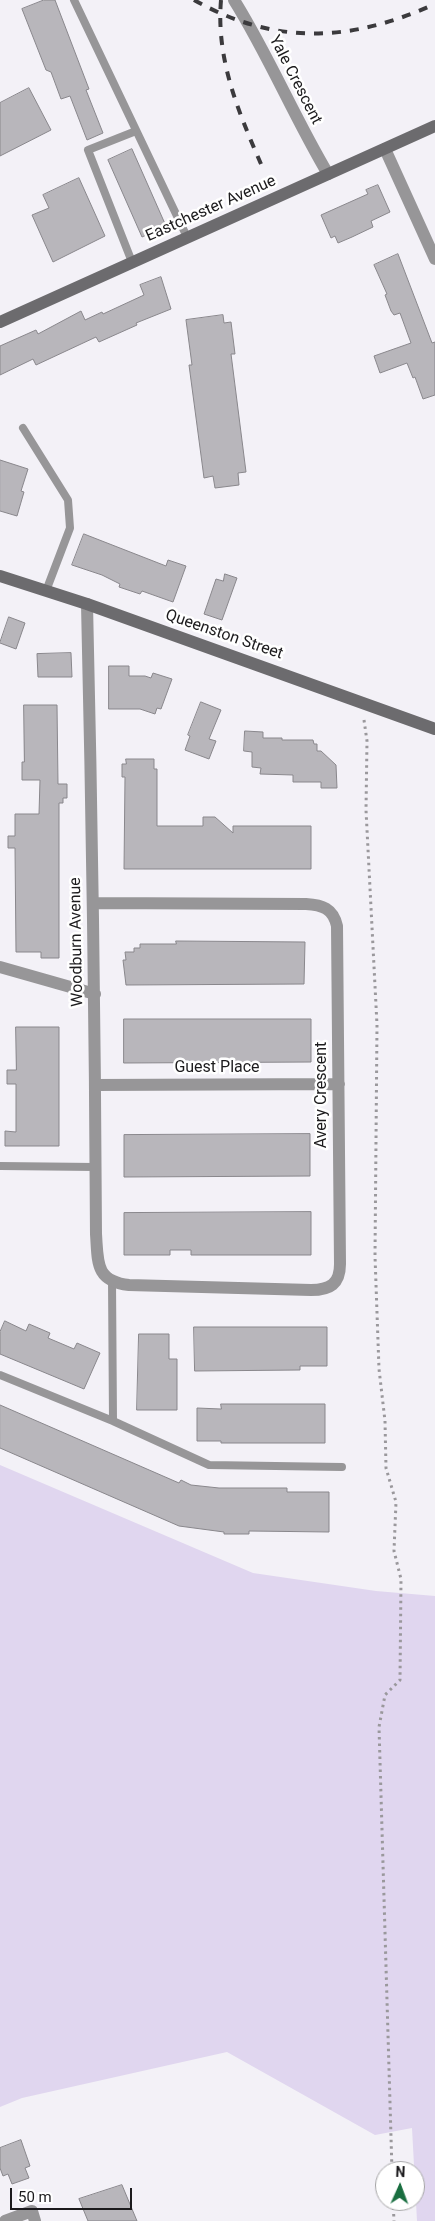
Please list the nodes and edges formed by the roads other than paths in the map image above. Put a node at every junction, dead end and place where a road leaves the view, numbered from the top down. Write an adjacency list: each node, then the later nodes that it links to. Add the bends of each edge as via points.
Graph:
1 (74, 0): 4 (lane)
2 (234, 0): 6 (street, Yale Crescent)
3 (435, 126): 5 (street, Eastchester Avenue)
4 (136, 131): 7 (lane); 9 (lane, via 88,150)
5 (385, 149): 6 (street, Eastchester Avenue); 8 (street)
6 (328, 174): 7 (street, Eastchester Avenue)
7 (187, 237): 9 (street, Eastchester Avenue)
8 (435, 259)
9 (132, 262): 10 (street, Eastchester Avenue)
10 (0, 322)
11 (23, 428): 13 (lane, via 68,500 70,528)
12 (0, 576): 13 (street, Queenston Street)
13 (46, 591): 14 (street, Queenston Street)
14 (87, 604): 15 (street, Queenston Street); 16 (street, Woodburn Avenue)
15 (435, 729)
16 (93, 903): 18 (street, Woodburn Avenue); 19 (street, Avery Crescent, via 306,904 327,908 336,919 337,926)
17 (0, 967): 18 (street)
18 (95, 994): 20 (street, Woodburn Avenue)
19 (339, 1084): 20 (street, Guest Place); 23 (street, Avery Crescent, via 340,1272 334,1285 328,1289 311,1290 129,1285)
20 (95, 1085): 22 (street, Woodburn Avenue)
21 (0, 1166): 22 (lane)
22 (95, 1168): 23 (street, Woodburn Avenue, via 99,1266)
23 (109, 1279): 25 (lane)
24 (0, 1375): 25 (lane)
25 (113, 1421): 26 (lane, via 209,1465)
26 (342, 1467)
27 (34, 2216): 28 (street)
28 (5, 2221)

